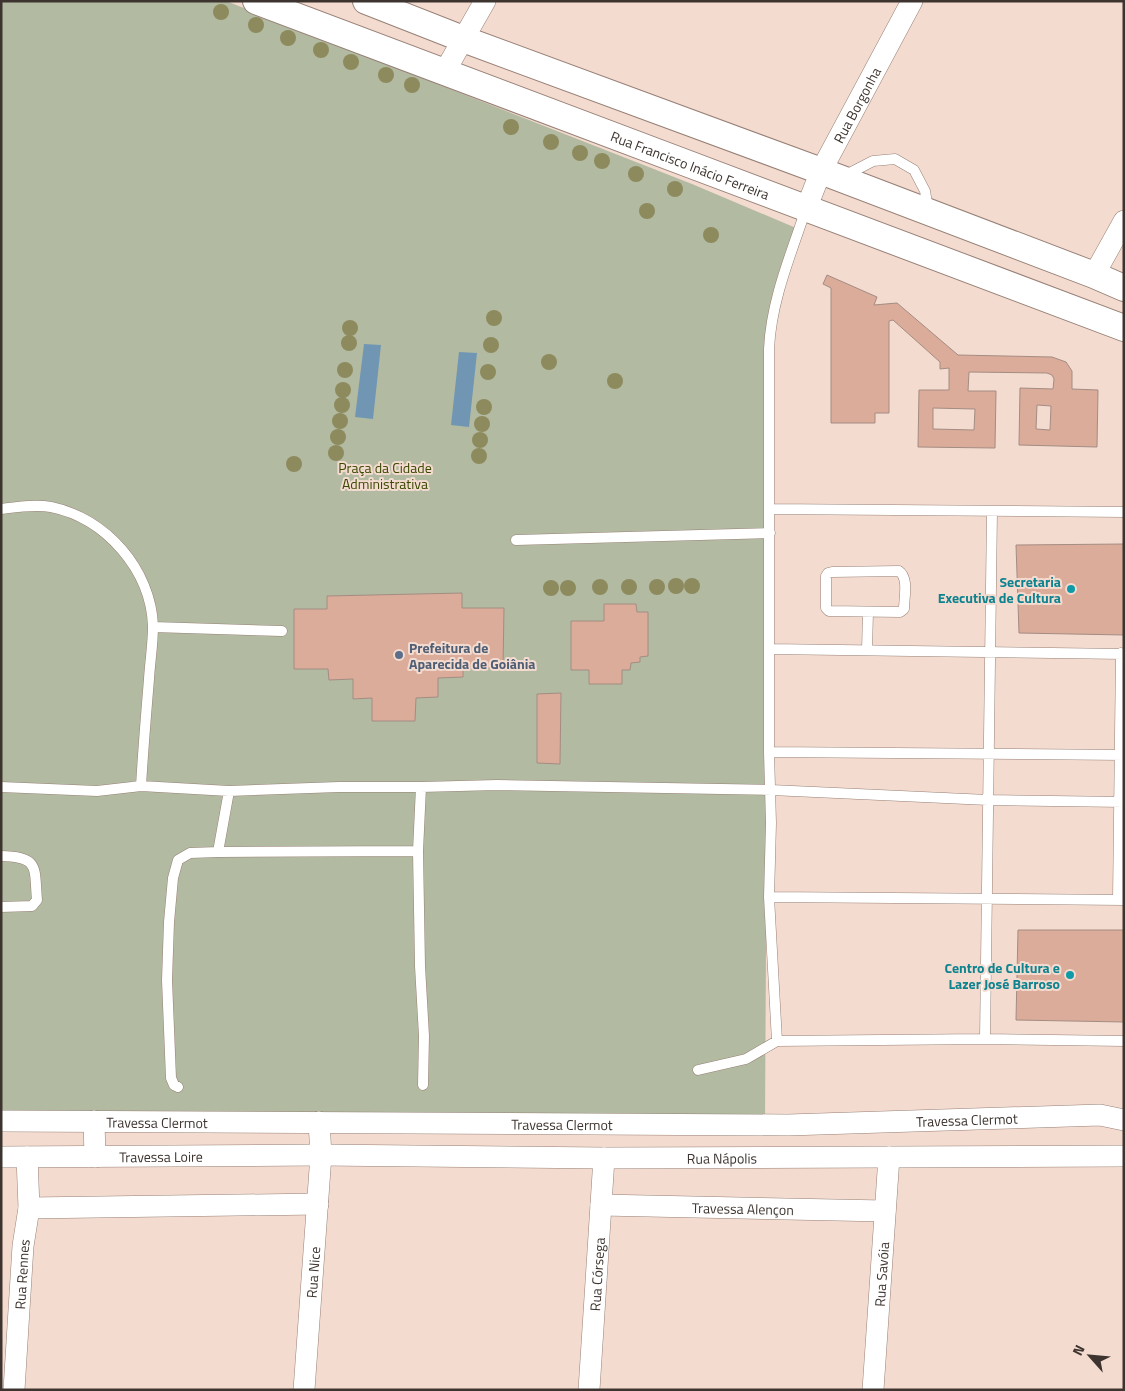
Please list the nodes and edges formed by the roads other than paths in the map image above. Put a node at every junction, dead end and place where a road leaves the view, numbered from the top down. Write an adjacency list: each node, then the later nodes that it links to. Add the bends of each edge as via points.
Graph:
1 (256, 1): 6 (street, Rua Francisco Inácio Ferreira)
2 (366, 1): 5 (street)
3 (485, 1): 5 (street)
4 (912, 1): 7 (street, Rua Borgonha)
5 (463, 39): 6 (street); 7 (street)
6 (445, 71): 8 (street, Rua Francisco Inácio Ferreira)
7 (830, 175): 8 (street, Rua Borgonha); 9 (street); 9 (lane, via 873,161 895,160 914,170 925,191)
8 (806, 209): 13 (street, Rua Francisco Inácio Ferreira); 15 (lane, via 770,330)
9 (929, 212): 11 (street)
10 (1124, 221): 11 (street)
11 (1094, 275): 12 (street)
12 (1124, 288)
13 (1124, 328)
14 (1, 509): 21 (lane, via 36,506 66,511 110,537 143,581)
15 (769, 509): 16 (lane); 18 (lane)
16 (992, 511): 17 (lane); 25 (lane)
17 (1124, 512)
18 (770, 533): 19 (lane); 23 (lane)
19 (516, 540)
20 (868, 612): 20 (lane, via 902,611 902,573 828,573 826,608 829,611); 24 (lane)
21 (153, 627): 22 (lane); 30 (lane)
22 (282, 631)
23 (769, 649): 24 (lane); 27 (lane)
24 (867, 650): 25 (lane)
25 (990, 651): 26 (lane); 28 (lane)
26 (1122, 654): 29 (lane)
27 (769, 752): 28 (lane); 33 (lane)
28 (988, 754): 29 (lane); 35 (lane)
29 (1122, 755): 36 (lane)
30 (141, 786): 31 (lane, via 98,791); 34 (lane)
31 (1, 787)
32 (421, 787): 33 (lane, via 497,785); 34 (lane); 37 (lane)
33 (771, 790): 35 (lane); 40 (lane)
34 (228, 791): 38 (lane)
35 (988, 800): 36 (lane); 41 (lane)
36 (1121, 802): 42 (lane)
37 (418, 851): 38 (lane); 48 (lane)
38 (218, 852): 49 (lane, via 190,853 178,860 173,878 167,980 171,1078)
39 (1, 856): 43 (lane, via 17,856 34,867 37,900 32,906)
40 (769, 896): 41 (lane); 45 (lane)
41 (987, 898): 42 (lane); 44 (lane)
42 (1121, 900)
43 (1, 907)
44 (985, 1039): 45 (lane); 46 (lane)
45 (777, 1041): 47 (lane, via 746,1059)
46 (1124, 1041)
47 (698, 1070)
48 (423, 1085)
49 (178, 1087)
50 (1124, 1120): 53 (street, Travessa Clermot, via 1100,1115 788,1125)
51 (1, 1121): 52 (street, Travessa Clermot)
52 (94, 1122): 53 (street, Travessa Clermot); 58 (street)
53 (319, 1122): 54 (street, Rua Nice)
54 (321, 1156): 58 (street, Travessa Loire); 60 (street, Rua Nápolis); 61 (street, Rua Nice)
55 (1124, 1156): 59 (street, Rua Nápolis)
56 (1, 1157): 57 (street, Travessa Loire)
57 (27, 1157): 58 (street, Travessa Loire); 63 (street, Rua Rennes)
58 (95, 1157)
59 (889, 1157): 60 (street, Rua Nápolis); 64 (street, Rua Savóia)
60 (604, 1158): 62 (street, Rua Córsega)
61 (318, 1204): 63 (street); 66 (street, Rua Nice)
62 (601, 1205): 64 (street, Travessa Alençon); 67 (street, Rua Córsega)
63 (29, 1208): 65 (street, Rua Rennes)
64 (886, 1211): 68 (street, Rua Savóia)
65 (14, 1390)
66 (304, 1390)
67 (588, 1390)
68 (874, 1390)

